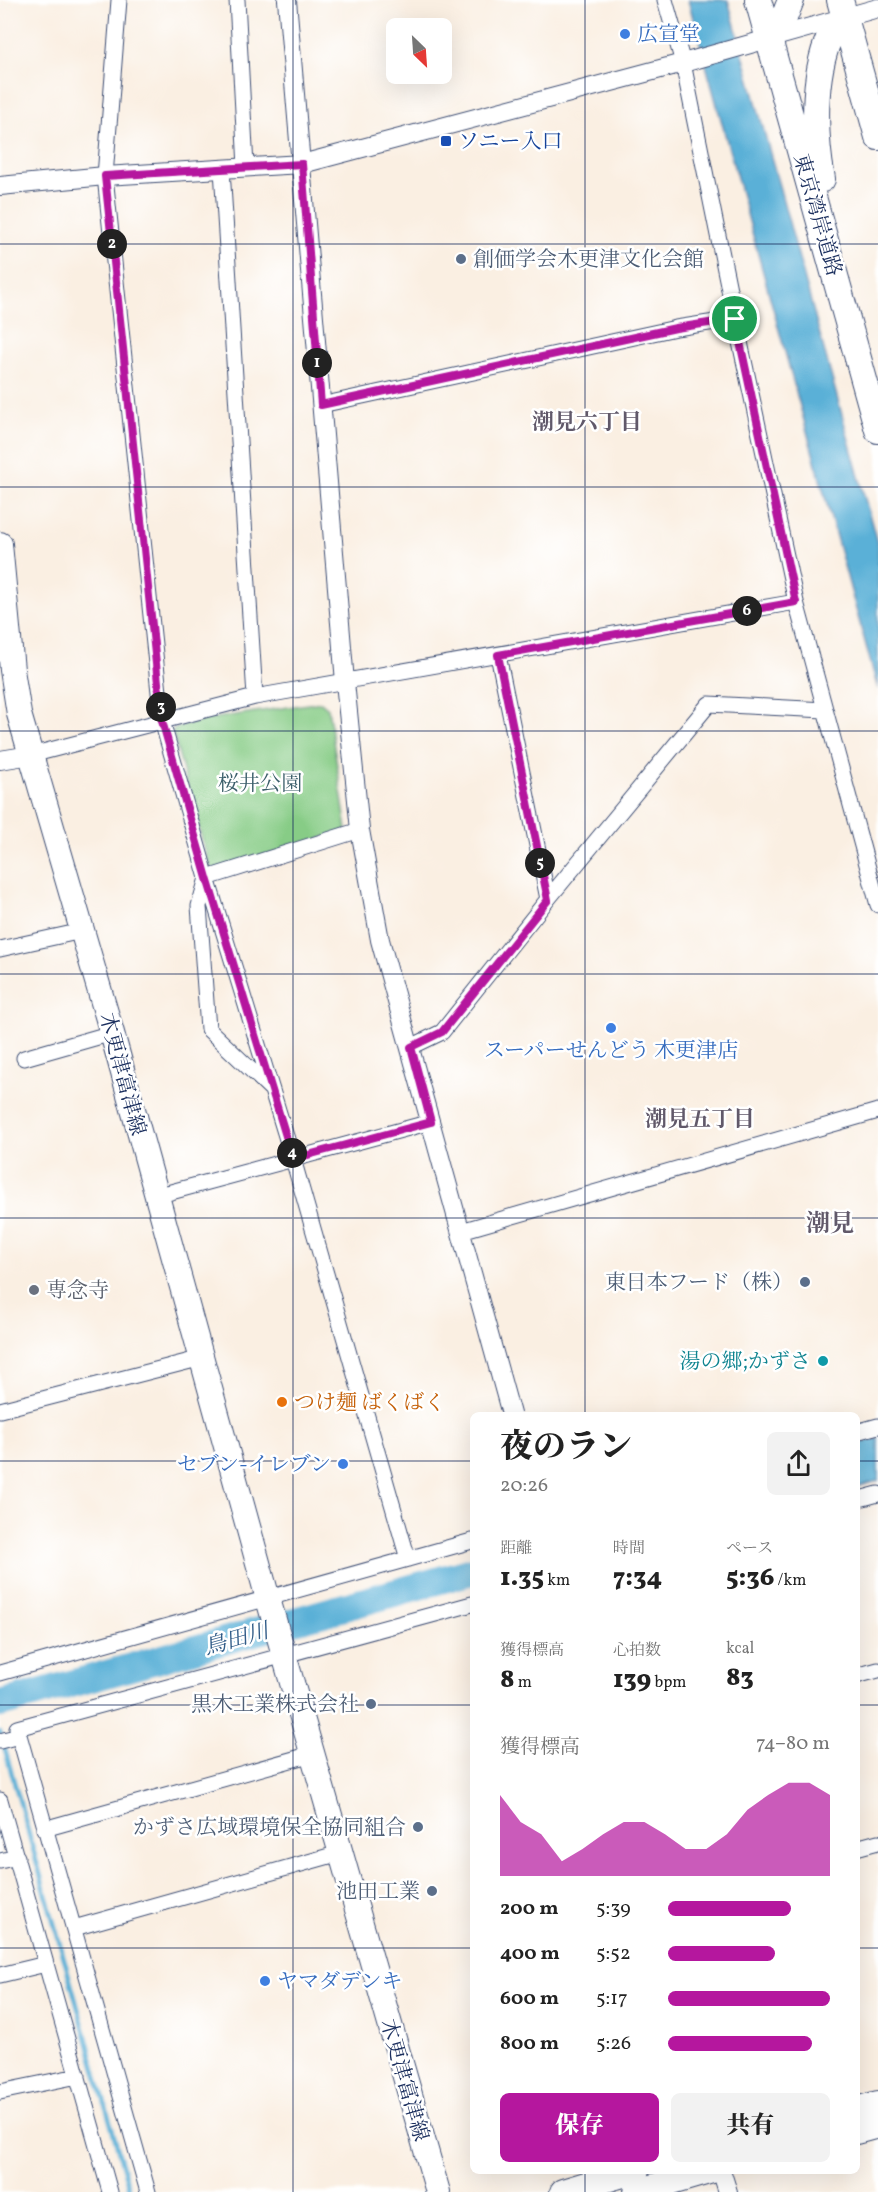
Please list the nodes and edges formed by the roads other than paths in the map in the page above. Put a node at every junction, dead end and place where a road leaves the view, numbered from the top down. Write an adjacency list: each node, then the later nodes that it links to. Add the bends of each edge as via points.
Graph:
1 (119, 0): 15 (street)
2 (237, 0): 13 (street)
3 (287, 0): 12 (street)
4 (665, 0): 10 (street)
5 (758, 0): 9 (highway, 東京湾岸道路)
6 (791, 0): 9 (highway, via 780,28)
7 (878, 8): 8 (street)
8 (842, 9): 9 (street); 11 (highway); 17 (highway, via 825,51 816,121 821,173)
9 (769, 39): 10 (street); 17 (highway, 東京湾岸道路)
10 (683, 63): 12 (street); 18 (street)
11 (878, 137)
12 (302, 164): 13 (street); 19 (street)
13 (246, 167): 14 (street)
14 (222, 169): 15 (street); 25 (street)
15 (105, 176): 16 (street); 27 (street)
16 (0, 186)
17 (847, 318): 20 (highway, 東京湾岸道路)
18 (735, 319): 19 (street, via 676,328); 22 (street)
19 (321, 405): 24 (street)
20 (878, 429)
21 (0, 544): 28 (main road, 木更津富津線, via 12,670)
22 (796, 602): 23 (street); 26 (street)
23 (498, 655): 24 (street); 32 (street)
24 (345, 682): 25 (street); 30 (street)
25 (255, 698): 27 (street)
26 (825, 710): 32 (street, via 709,704); 33 (street)
27 (162, 721): 28 (street); 31 (street)
28 (31, 756): 29 (street); 34 (main road, 木更津富津線)
29 (0, 760)
30 (360, 830): 31 (street); 37 (street, via 380,940)
31 (207, 878): 39 (street); 39 (street, via 199,906 208,1029)
32 (548, 900): 37 (street, via 442,1032)
33 (878, 905)
34 (82, 931): 35 (street); 36 (main road, 木更津富津線)
35 (0, 949)
36 (112, 1033): 38 (street); 43 (main road, 木更津富津線)
37 (411, 1047): 41 (street)
38 (24, 1058)
39 (273, 1090): 42 (street)
40 (878, 1111): 44 (street)
41 (431, 1122): 42 (street); 44 (street)
42 (293, 1159): 43 (street); 53 (street)
43 (156, 1196): 45 (main road, 木更津富津線)
44 (461, 1231): 47 (street)
45 (202, 1358): 46 (street); 54 (main road, 木更津富津線)
46 (0, 1410)
47 (510, 1412)
48 (878, 1426): 49 (street)
49 (860, 1431)
50 (878, 1494): 51 (street)
51 (860, 1499)
52 (470, 1542): 53 (street)
53 (408, 1560): 54 (street)
54 (268, 1599): 56 (main road, 木更津富津線); 58 (street)
55 (470, 1605): 56 (street)
56 (285, 1656): 60 (street, via 17,1728); 62 (main road, 木更津富津線)
57 (878, 1671): 59 (street)
58 (0, 1673)
59 (860, 1675)
60 (19, 1736): 61 (street); 64 (street)
61 (0, 1741)
62 (312, 1754): 64 (street); 67 (main road, 木更津富津線)
63 (0, 1800): 68 (street)
64 (44, 1829): 70 (street)
65 (878, 1842): 66 (street)
66 (860, 1847)
67 (340, 1853): 70 (street); 84 (main road, 木更津富津線)
68 (17, 1857): 69 (street); 71 (street)
69 (0, 1861)
70 (74, 1928): 83 (street)
71 (46, 1964): 72 (street); 73 (street)
72 (0, 1975)
73 (78, 2076): 74 (street); 82 (street)
74 (0, 2092)
75 (878, 2104): 76 (highway)
76 (860, 2109)
77 (878, 2125): 78 (highway)
78 (860, 2130)
79 (623, 2174): 85 (highway)
80 (698, 2174): 86 (highway)
81 (722, 2174): 87 (street)
82 (110, 2192)
83 (148, 2192)
84 (438, 2192)
85 (563, 2192)
86 (637, 2192)
87 (728, 2192)

